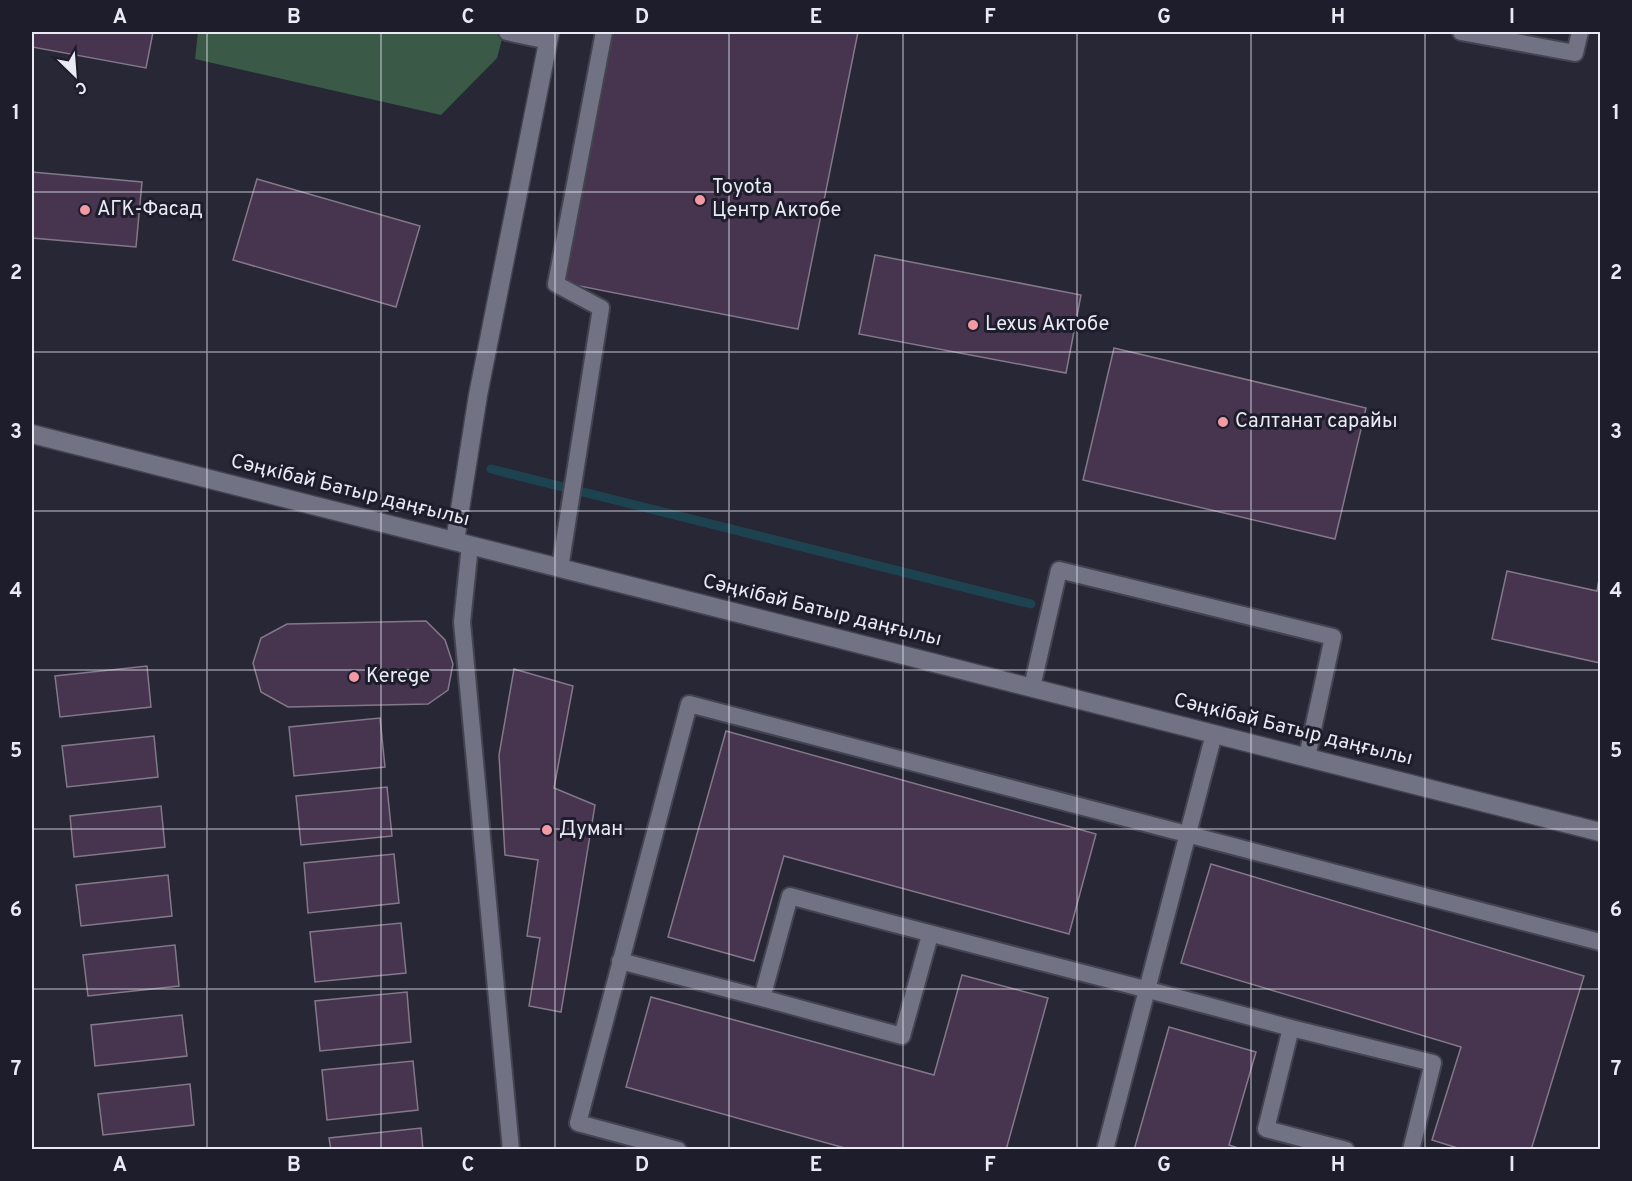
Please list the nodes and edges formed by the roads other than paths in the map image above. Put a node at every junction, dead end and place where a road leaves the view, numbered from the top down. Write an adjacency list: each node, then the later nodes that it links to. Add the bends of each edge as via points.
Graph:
1 (507, 32): 5 (lane)
2 (604, 32): 8 (lane, via 556,284 601,308)
3 (1461, 32): 4 (lane, via 1575,53)
4 (1580, 32)
5 (549, 36): 7 (main road, via 478,395)
6 (32, 434): 7 (main road, Сәңкібай Батыр даңғылы)
7 (463, 543): 8 (main road, Сәңкібай Батыр даңғылы); 20 (lane, via 462,622)
8 (560, 568): 9 (main road, Сәңкібай Батыр даңғылы)
9 (1032, 687): 10 (main road, Сәңкібай Батыр даңғылы); 11 (lane, via 1059,570 1333,637)
10 (1214, 734): 11 (main road, Сәңкібай Батыр даңғылы); 13 (lane)
11 (1307, 757): 12 (main road, Сәңкібай Батыр даңғылы)
12 (1600, 832)
13 (1188, 834): 15 (lane); 16 (lane, via 689,704); 17 (lane)
14 (930, 935): 17 (lane); 18 (lane, via 902,1036); 18 (lane, via 790,896)
15 (1600, 942)
16 (620, 961): 18 (lane); 21 (lane, via 578,1123)
17 (1147, 989): 19 (lane); 22 (lane)
18 (762, 998)
19 (1291, 1028): 23 (lane, via 1266,1129); 24 (lane, via 1433,1063)
20 (511, 1149)
21 (678, 1149)
22 (1105, 1149)
23 (1346, 1149)
24 (1411, 1149)

